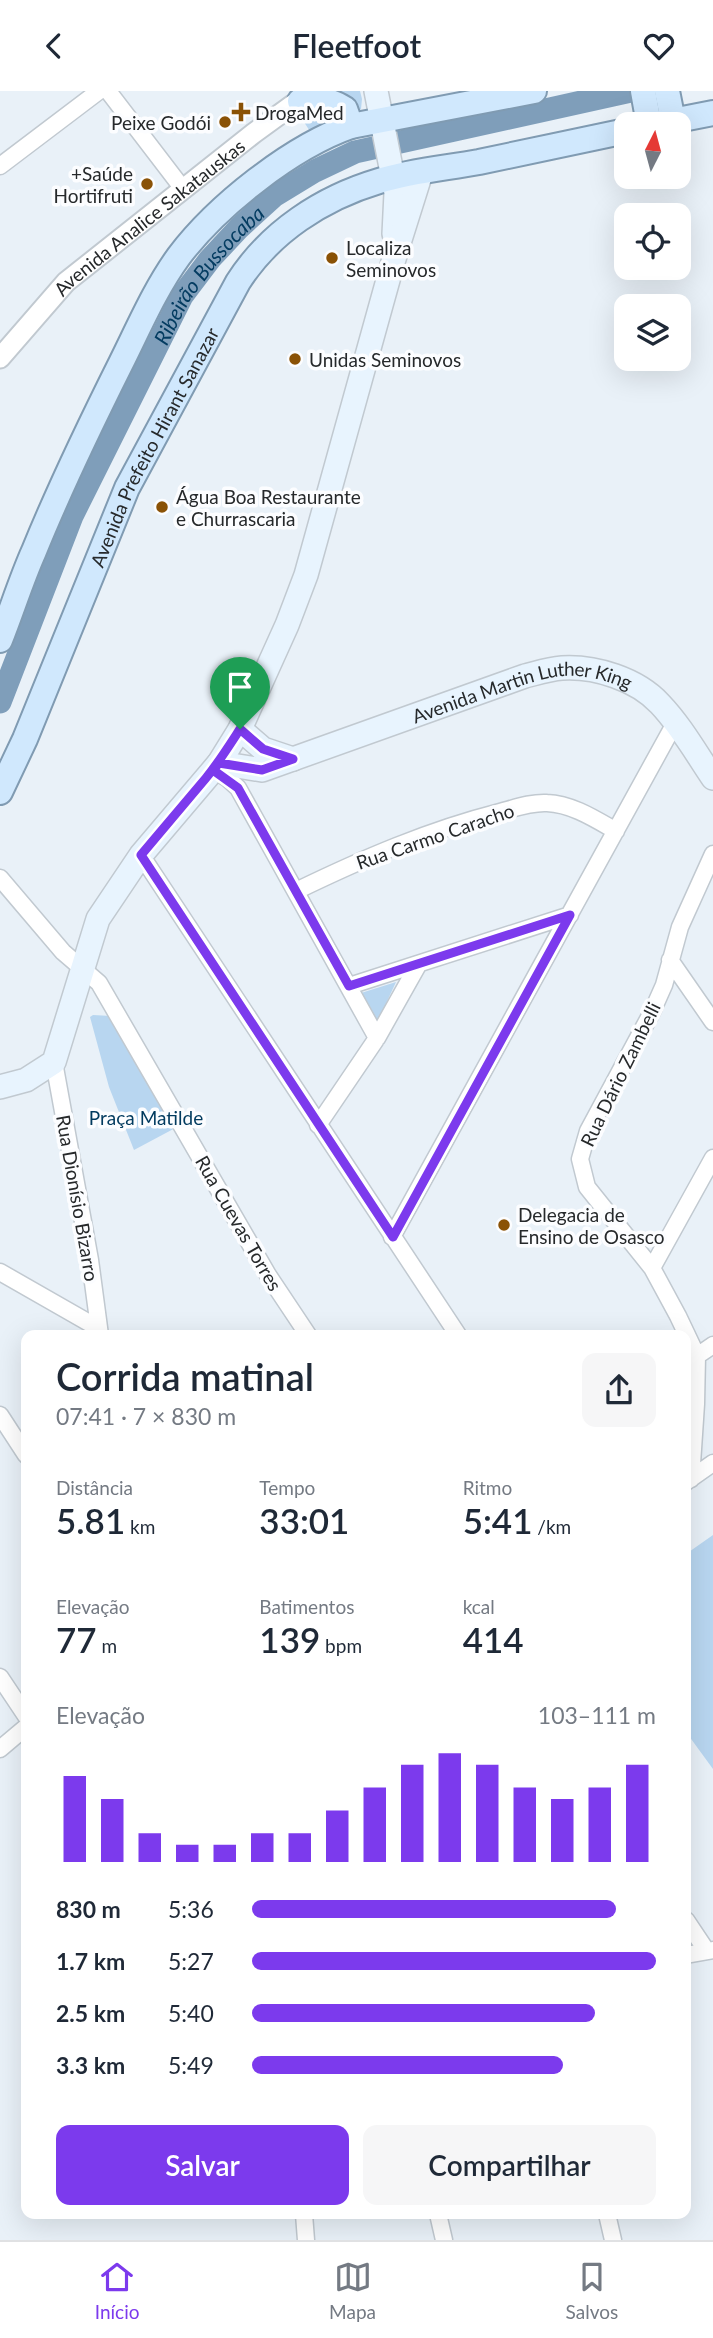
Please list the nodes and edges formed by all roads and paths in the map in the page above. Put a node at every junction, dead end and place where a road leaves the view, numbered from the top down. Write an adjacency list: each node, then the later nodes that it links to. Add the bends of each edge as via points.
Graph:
1 (99, 91): 11 (street)
2 (108, 91): 14 (street)
3 (376, 91): 8 (main road)
4 (534, 91): 8 (main road)
5 (305, 96): 9 (main road, via 345,109); 14 (street, Avenida Analice Sakatauskas)
6 (658, 111): 7 (main road)
7 (713, 113)
8 (382, 124): 9 (main road); 13 (main road)
9 (351, 126): 17 (main road, via 287,160 238,195 180,255 162,281 75,456)
10 (614, 133): 12 (main road, Avenida Prefeito Hirant Sanazar)
11 (0, 166)
12 (421, 173): 13 (main road, Avenida Prefeito Hirant Sanazar); 15 (main road)
13 (394, 178): 15 (main road); 24 (main road, Avenida Prefeito Hirant Sanazar, via 328,203 289,225 249,264 127,488)
14 (183, 189): 16 (street, Avenida Analice Sakatauskas, via 66,282)
15 (393, 262): 20 (main road, via 306,575)
16 (0, 358)
17 (6, 609): 18 (main road)
18 (0, 640)
19 (675, 723): 21 (main road, Avenida Martin Luther King, via 633,683 563,668 525,675); 23 (main road, Avenida Martin Luther King); 25 (street)
20 (240, 729): 21 (main road, via 263,749); 22 (main road)
21 (293, 759): 22 (main road, Avenida Martin Luther King, via 262,770)
22 (216, 767): 27 (main road); 29 (street, via 238,788)
23 (713, 778)
24 (0, 792)
25 (616, 831): 29 (street, Rua Carmo Caracho, via 562,805 526,805 471,819 357,861); 30 (street)
26 (713, 854): 31 (street, Rua Dário Zambelli)
27 (141, 855): 33 (main road, via 98,919); 39 (street)
28 (0, 878): 33 (street, Rua Cuevas Torres)
29 (296, 891): 34 (street)
30 (570, 915): 32 (street); 41 (street)
31 (670, 960): 35 (street); 42 (street, Rua Dário Zambelli, via 652,1012 588,1131 580,1160 587,1187)
32 (418, 965): 34 (street); 36 (street)
33 (82, 970): 37 (main road); 46 (street, Rua Cuevas Torres, via 99,983)
34 (349, 986): 36 (street)
35 (713, 1022)
36 (377, 1038): 39 (street)
37 (54, 1062): 38 (main road, via 26,1080); 45 (street, Rua Dionísio Bizarro)
38 (0, 1087)
39 (318, 1125): 41 (street)
40 (713, 1158): 42 (street)
41 (393, 1237): 47 (street)
42 (652, 1268): 48 (street, Rua Dário Zambelli)
43 (2, 1277): 44 (street)
44 (95, 1330)
45 (99, 1330)
46 (305, 1330)
47 (455, 1330)
48 (685, 1330)
49 (691, 1343): 51 (street, Rua Dário Zambelli)
50 (713, 1345): 51 (street)
51 (697, 1356): 54 (street, Rua Dário Zambelli)
52 (0, 1415): 53 (street)
53 (21, 1447)
54 (691, 1452)
55 (713, 1463): 56 (street)
56 (691, 1479)
57 (0, 1677): 58 (street)
58 (21, 1708)
59 (21, 1731): 60 (street)
60 (0, 1749)
61 (691, 1927): 62 (street)
62 (709, 1950): 63 (street)
63 (691, 1954)
64 (304, 2219): 67 (street)
65 (439, 2219): 68 (street)
66 (608, 2219): 69 (street)
67 (306, 2240)
68 (444, 2240)
69 (613, 2240)

